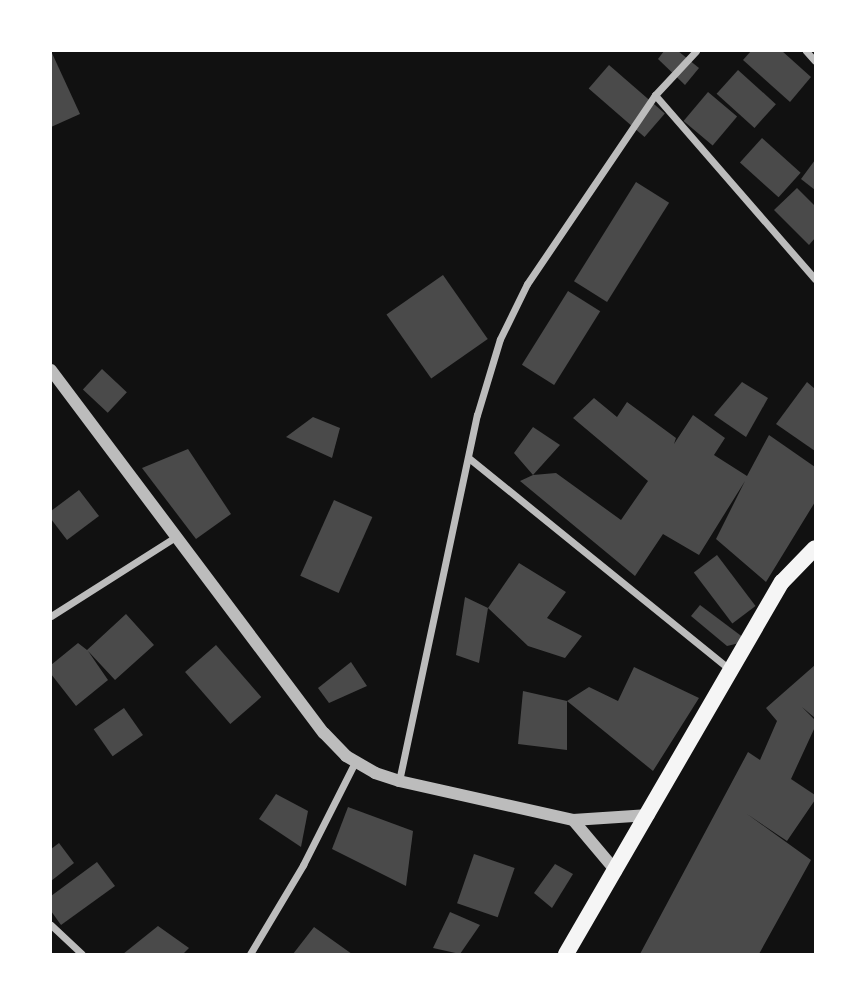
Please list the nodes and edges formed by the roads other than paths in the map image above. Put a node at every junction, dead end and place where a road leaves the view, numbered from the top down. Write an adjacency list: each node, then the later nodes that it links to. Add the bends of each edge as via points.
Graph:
1 (696, 51): 4 (street)
2 (806, 51): 3 (street)
3 (815, 61)
4 (655, 95): 5 (street); 7 (street, via 527,284 510,317 488,376)
5 (815, 279)
6 (51, 370): 8 (street)
7 (470, 460): 11 (street); 13 (street)
8 (178, 535): 10 (street); 12 (street, via 324,733)
9 (815, 548): 11 (main road, via 782,582)
10 (51, 616)
11 (731, 670): 14 (main road)
12 (355, 762): 13 (street); 19 (street, via 303,865)
13 (399, 781): 15 (street)
14 (649, 815): 15 (street); 16 (main road)
15 (573, 820): 16 (street)
16 (616, 871): 20 (main road)
17 (51, 925): 18 (street)
18 (82, 954)
19 (250, 954)
20 (566, 954)

